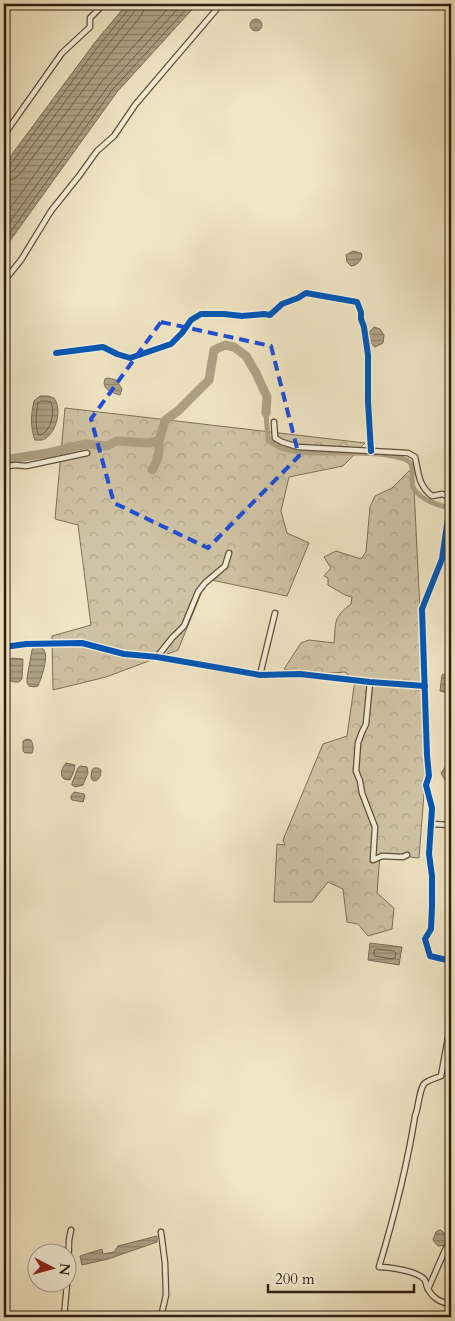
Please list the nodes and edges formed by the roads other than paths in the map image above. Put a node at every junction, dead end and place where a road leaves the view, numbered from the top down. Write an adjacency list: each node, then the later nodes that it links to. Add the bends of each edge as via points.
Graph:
1 (104, 4): 3 (street, via 90,18 90,27 62,53)
2 (221, 4): 4 (street, via 134,105 114,136 97,151 51,211)
3 (4, 135)
4 (4, 282)
5 (56, 353): 7 (street, via 103,347 130,358 171,344 191,320 201,314 270,315 282,304 306,293 357,302 368,355)
6 (274, 422): 7 (street, via 275,438 298,447)
7 (371, 450): 10 (street, via 408,452 415,457 425,490 432,496 442,494)
8 (87, 453): 9 (street, via 26,466)
9 (4, 467)
10 (451, 498)
11 (451, 516): 18 (street, via 448,518 442,559 422,609)
12 (229, 553): 15 (street, via 225,566 198,592 184,626)
13 (275, 613): 16 (street)
14 (4, 647): 15 (street, via 82,643 124,654)
15 (157, 657): 16 (street)
16 (260, 675): 17 (street, via 300,674)
17 (370, 682): 18 (street); 21 (street, via 366,724 358,743 356,771 375,827 373,860 382,856)
18 (424, 686): 19 (street, via 429,776 426,785 432,808)
19 (431, 824): 20 (street); 22 (street, via 431,929 425,939 430,956)
20 (451, 825)
21 (408, 855)
22 (451, 962)
23 (451, 1022): 28 (street, via 441,1076 422,1086 410,1152 379,1267 415,1274 424,1279)
24 (71, 1230): 27 (street)
25 (161, 1232): 32 (street, via 166,1295)
26 (451, 1234): 28 (street)
27 (69, 1244)
28 (428, 1289): 30 (street, via 437,1300)
29 (66, 1294): 31 (street)
30 (451, 1305)
31 (64, 1317)
32 (161, 1317)

